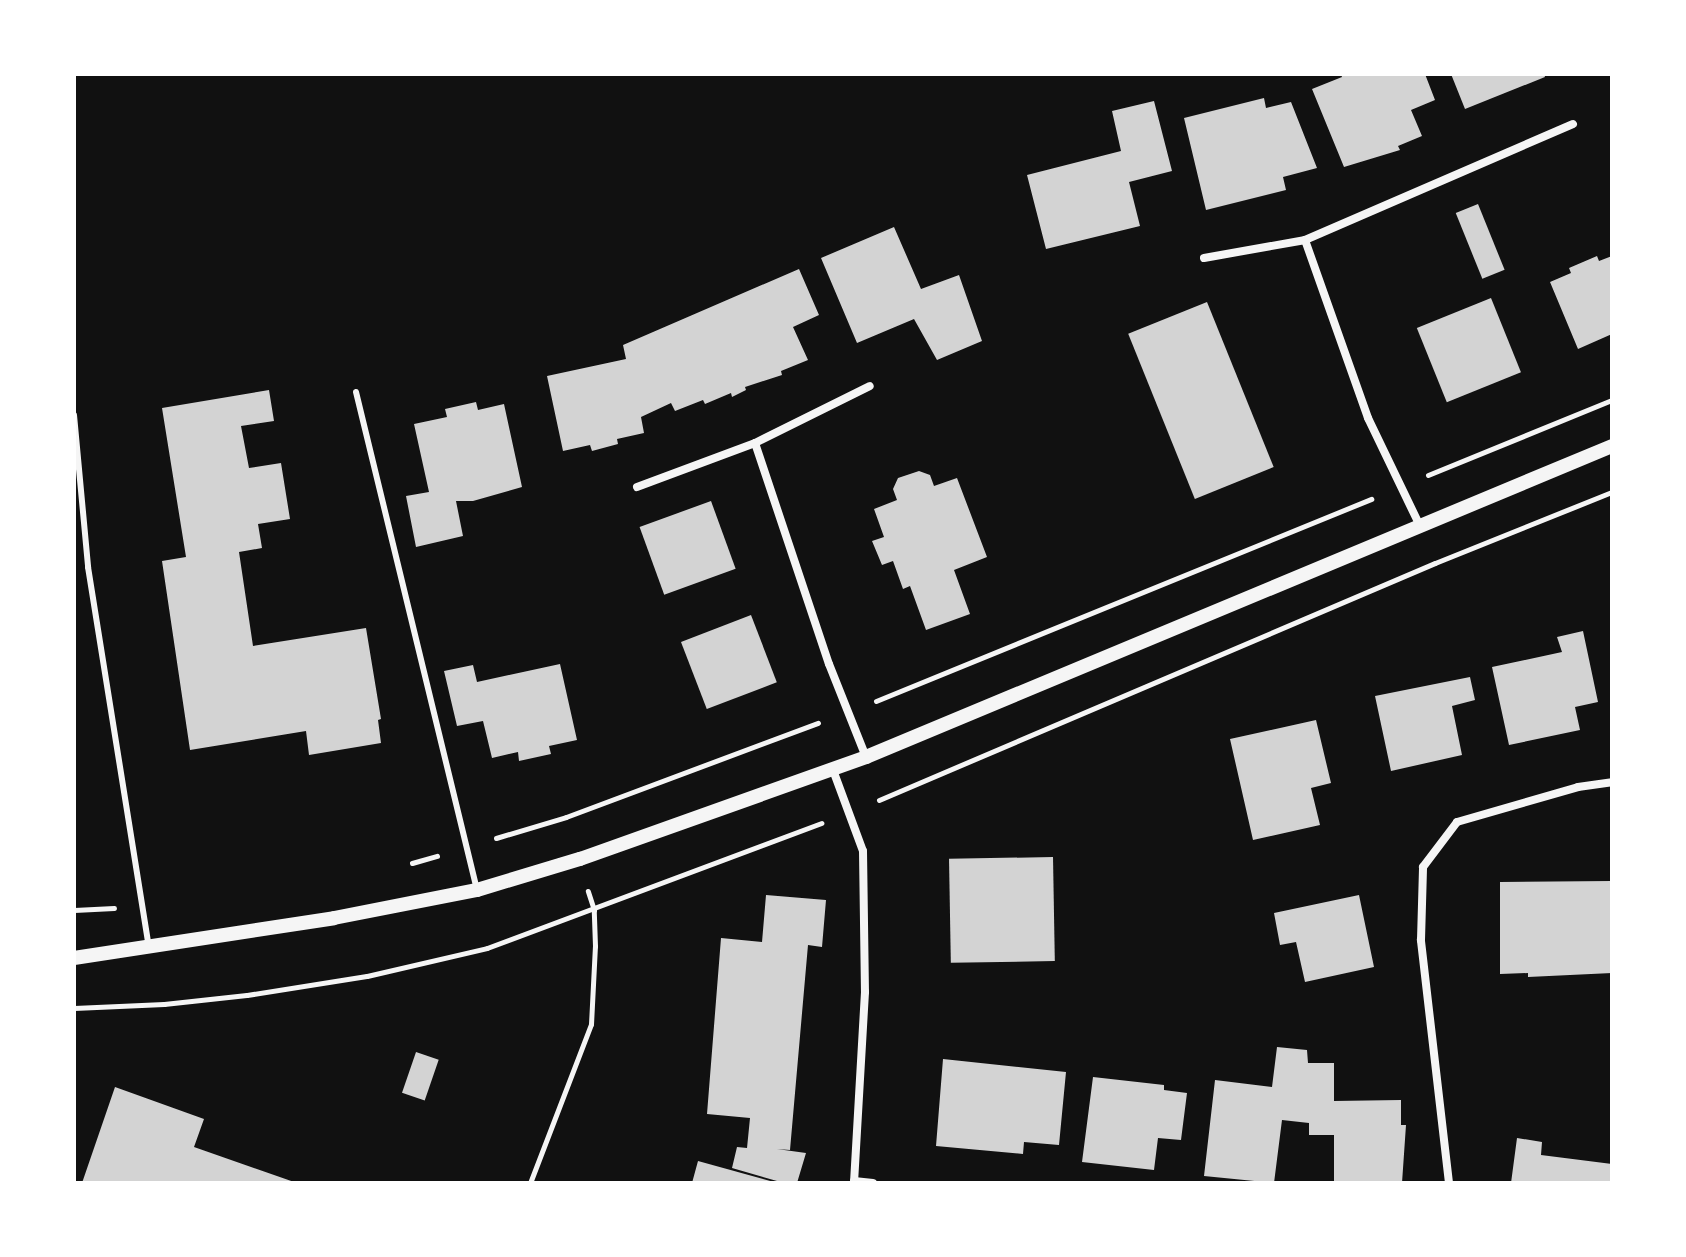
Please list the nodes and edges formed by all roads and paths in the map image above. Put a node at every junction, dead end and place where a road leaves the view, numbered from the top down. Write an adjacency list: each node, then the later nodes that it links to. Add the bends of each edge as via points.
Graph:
1 (1573, 124): 2 (street)
2 (1305, 240): 3 (street); 10 (street, via 1368,418)
3 (1204, 258)
4 (870, 386): 7 (street)
5 (356, 392): 14 (lane)
6 (74, 415): 16 (lane, via 88,567)
7 (755, 443): 9 (street); 11 (street)
8 (1612, 446): 10 (street)
9 (637, 487)
10 (1420, 526): 11 (street)
11 (866, 757): 12 (street)
12 (833, 770): 14 (street); 18 (street, via 863,851 865,992)
13 (1612, 782): 21 (street, via 1457,822 1423,867 1421,940)
14 (477, 890): 16 (street)
15 (594, 910): 19 (path, via 591,1024)
16 (149, 947): 17 (street)
17 (74, 958)
18 (854, 1182): 20 (street)
19 (530, 1183)
20 (873, 1183)
21 (1449, 1183)

